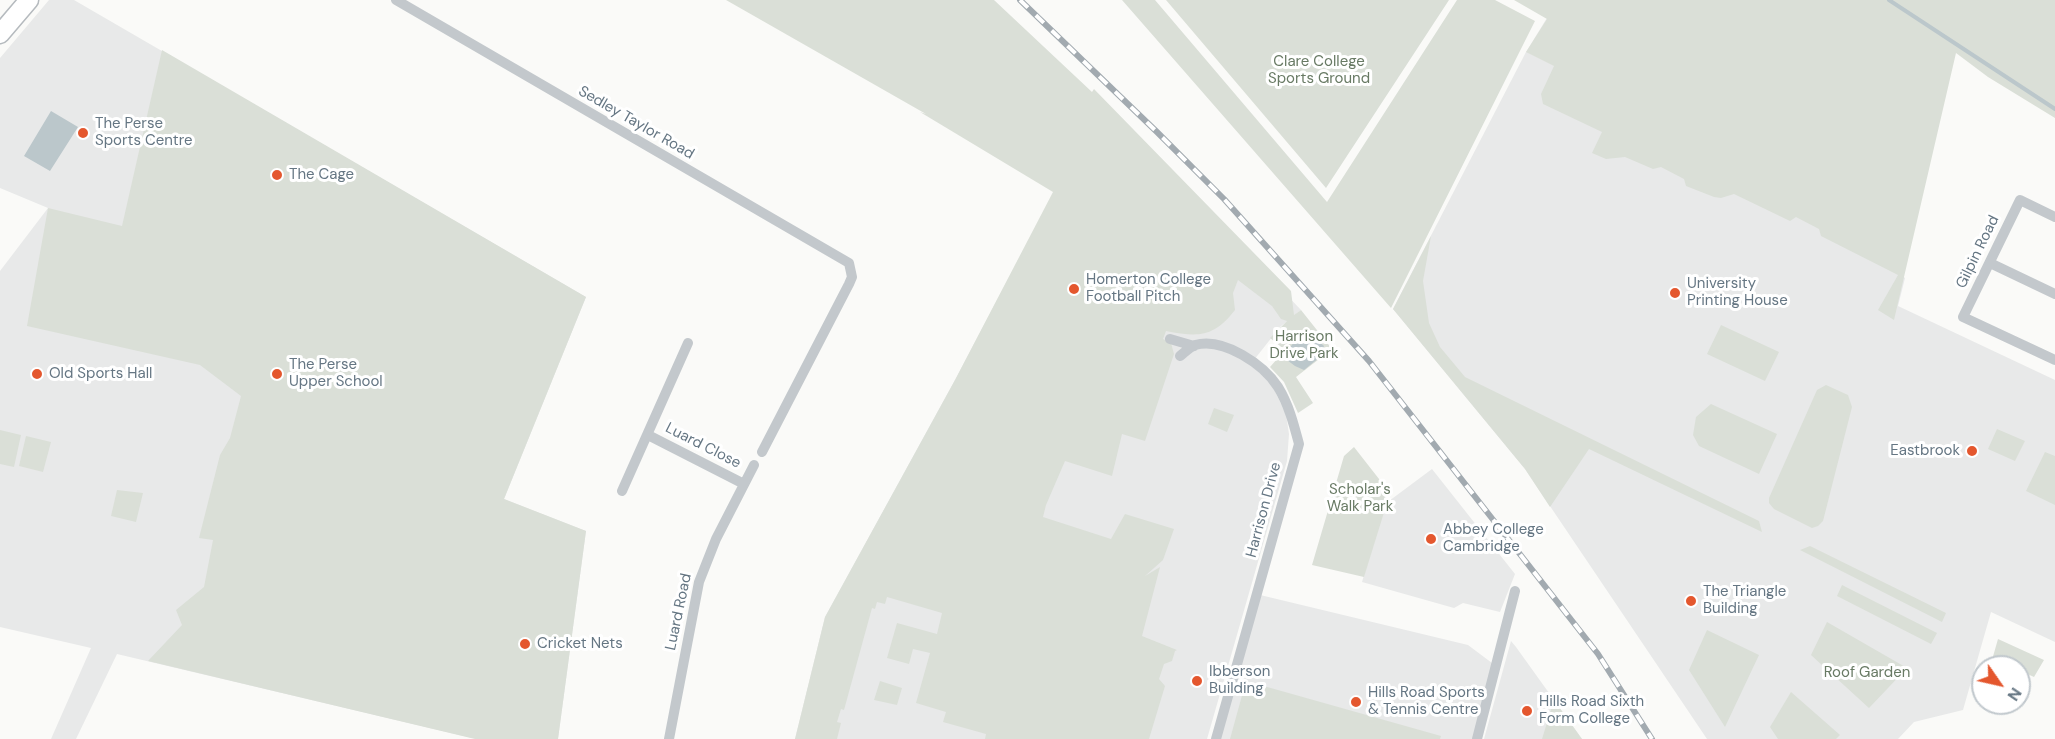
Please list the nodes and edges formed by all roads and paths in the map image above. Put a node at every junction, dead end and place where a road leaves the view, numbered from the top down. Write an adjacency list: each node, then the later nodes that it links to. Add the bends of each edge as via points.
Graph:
1 (29, 0): 3 (main road)
2 (396, 0): 13 (street, Sedley Taylor Road, via 844,259 852,277)
3 (0, 34)
4 (2055, 217): 5 (street, Gilpin Road, via 2020,200)
5 (1990, 263): 6 (street); 11 (street, Gilpin Road, via 1963,317)
6 (2055, 294)
7 (1170, 339): 9 (street, Harrison Drive)
8 (688, 343): 12 (street, Luard Close)
9 (1194, 346): 10 (street); 19 (street, Harrison Drive, via 1207,344 1229,349 1251,359 1272,377 1290,410 1299,444)
10 (1180, 356)
11 (2055, 360)
12 (648, 435): 15 (street, Luard Close); 16 (street, Luard Close)
13 (762, 452)
14 (754, 465): 15 (street, Luard Road)
15 (744, 484): 18 (street, Luard Road, via 699,582)
16 (622, 490)
17 (1515, 591): 20 (street)
18 (669, 739)
19 (1216, 739)
20 (1477, 739)

